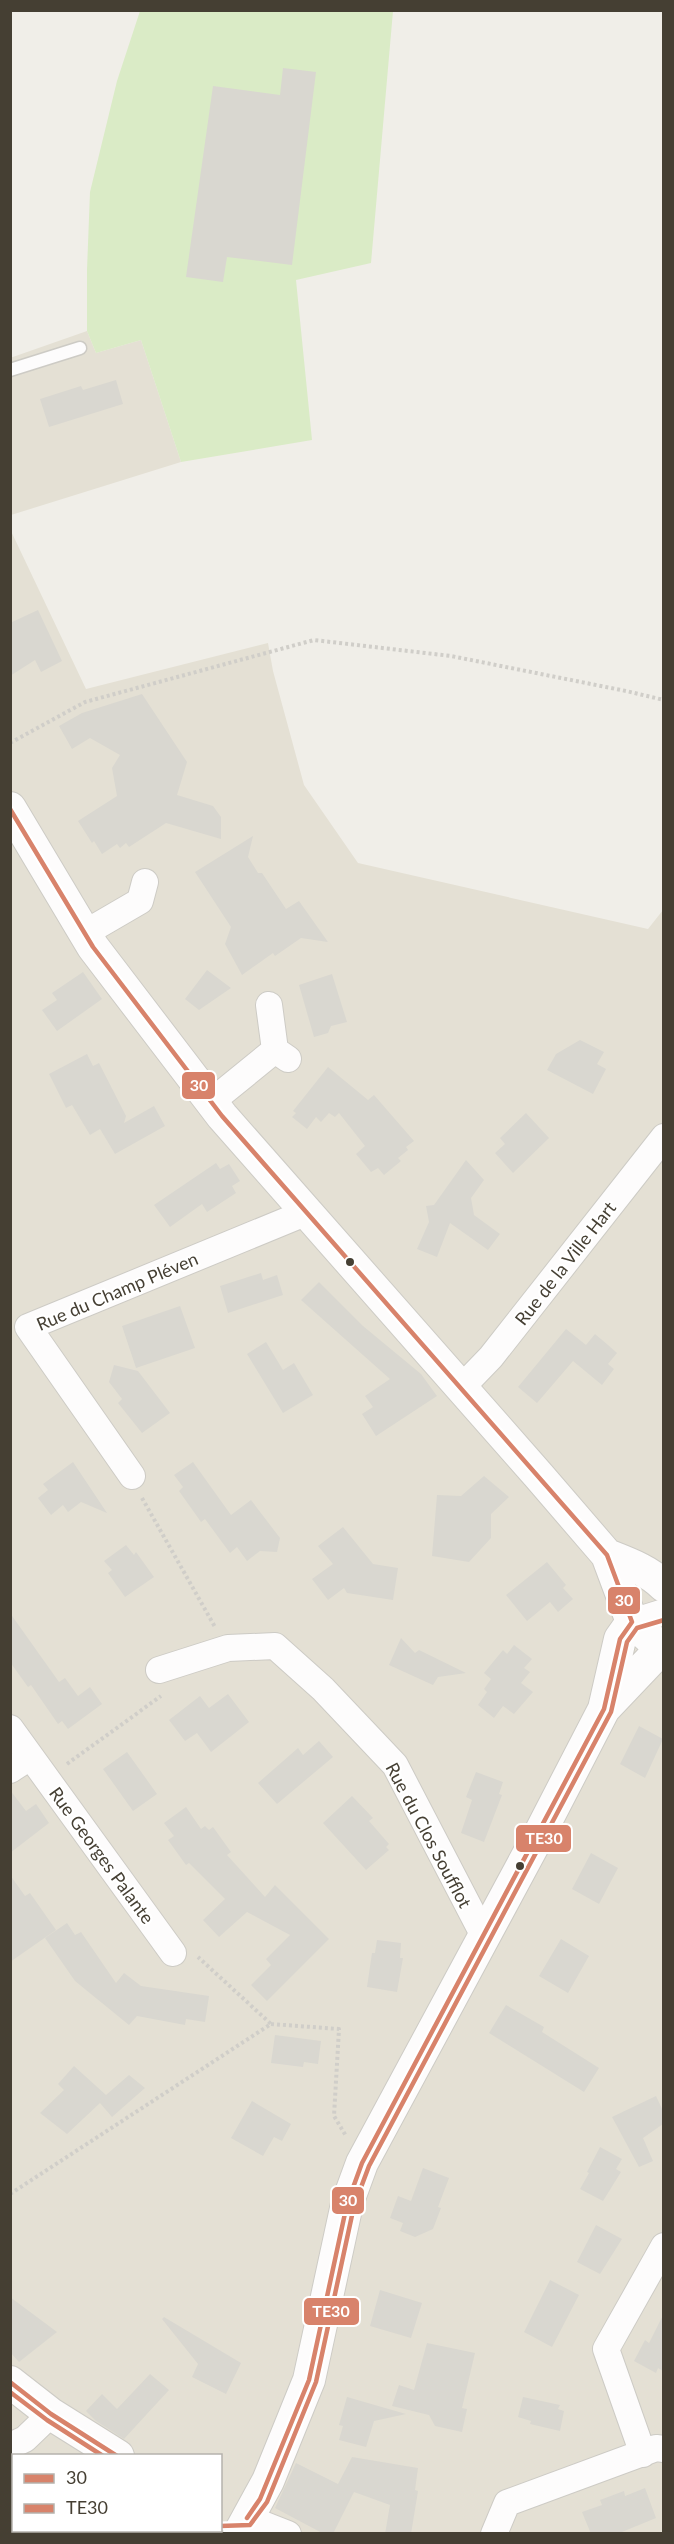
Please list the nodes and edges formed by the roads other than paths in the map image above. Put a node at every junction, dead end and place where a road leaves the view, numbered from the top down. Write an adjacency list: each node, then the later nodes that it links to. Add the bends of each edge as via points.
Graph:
1 (80, 348): 2 (lane)
2 (10, 370)
3 (10, 808): 5 (street)
4 (147, 895): 5 (street)
5 (85, 933): 7 (street)
6 (269, 1005): 7 (street, via 282,1055)
7 (211, 1102): 9 (street)
8 (663, 1137): 10 (street, Rue de la Ville Hart, via 491,1357)
9 (305, 1213): 10 (street); 11 (street, Rue du Champ Pléven, via 28,1327)
10 (462, 1387): 12 (street)
11 (132, 1476)
12 (606, 1555): 13 (street, via 656,1578); 15 (street)
13 (663, 1586)
14 (663, 1612): 15 (street)
15 (632, 1622): 16 (street); 18 (street, via 620,1639)
16 (663, 1648): 18 (street)
17 (164, 1680): 21 (street, Rue du Clos Soufflot, via 228,1648 275,1646 323,1689 394,1765)
18 (604, 1709): 21 (street)
19 (10, 1728): 20 (street, Rue Georges Palante)
20 (20, 1763): 22 (street, Rue Georges Palante, via 46,1779)
21 (484, 1936): 29 (street, via 362,2163 347,2204 309,2380 260,2499)
22 (173, 1953)
23 (663, 2246): 27 (street, via 606,2349)
24 (10, 2382): 25 (street)
25 (51, 2414): 26 (street, via 25,2439); 28 (street)
26 (10, 2446)
27 (653, 2452): 31 (street, via 507,2503)
28 (115, 2454)
29 (236, 2523): 30 (street)
30 (288, 2534)
31 (494, 2534)

